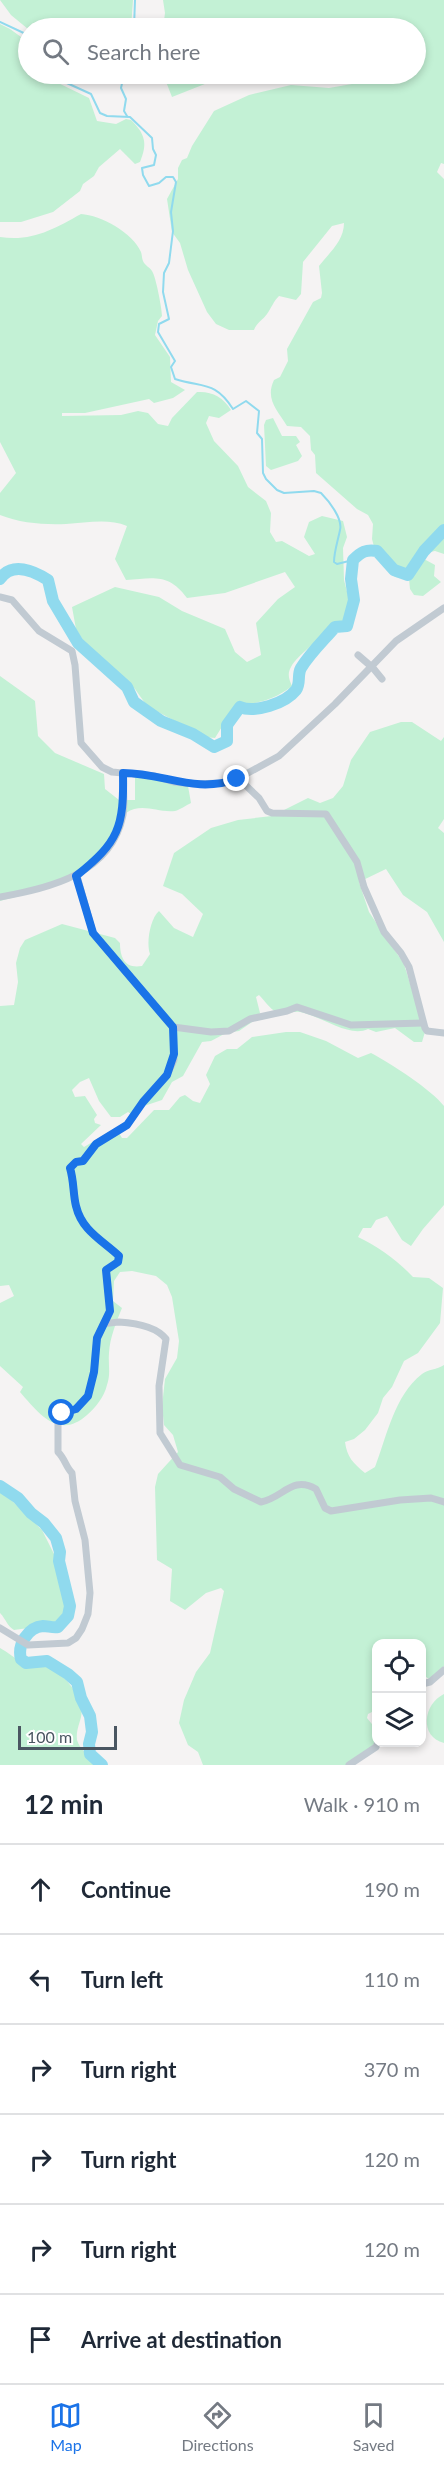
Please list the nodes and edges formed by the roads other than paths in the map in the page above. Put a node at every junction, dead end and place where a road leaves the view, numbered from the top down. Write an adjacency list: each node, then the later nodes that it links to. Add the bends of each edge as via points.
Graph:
1 (0, 597): 6 (street, via 12,600 39,631 72,651 81,743 107,770)
2 (444, 608): 4 (street, via 396,641)
3 (358, 655): 4 (street)
4 (371, 666): 5 (street); 7 (street, via 279,756)
5 (382, 680)
6 (123, 773): 7 (street, via 194,784); 8 (street, via 123,815 115,838 101,857)
7 (238, 778): 10 (street, via 272,813 326,814 357,862 384,932 408,967)
8 (76, 876): 9 (street); 11 (street, via 93,933)
9 (0, 897)
10 (423, 1023): 11 (street, via 351,1025 297,1007 250,1019 229,1031); 12 (street, via 427,1031)
11 (173, 1027): 13 (street, via 174,1060 167,1075 127,1125 96,1144 83,1161 70,1168 81,1220 93,1236 119,1256 118,1262 106,1270 110,1311)
12 (444, 1033)
13 (104, 1323): 14 (street, via 144,1326 166,1339 159,1386 160,1433 180,1465 220,1477 261,1502 295,1484 316,1489 325,1508 331,1511 400,1500 431,1498); 15 (street, via 97,1338 88,1396 76,1409 58,1416 58,1452 72,1473 85,1540 88,1614 76,1638 68,1643 22,1642)
14 (444, 1502)
15 (0, 1628)
16 (444, 1670): 17 (street)
17 (426, 1683)
18 (376, 1747): 19 (street)
19 (349, 1765)

